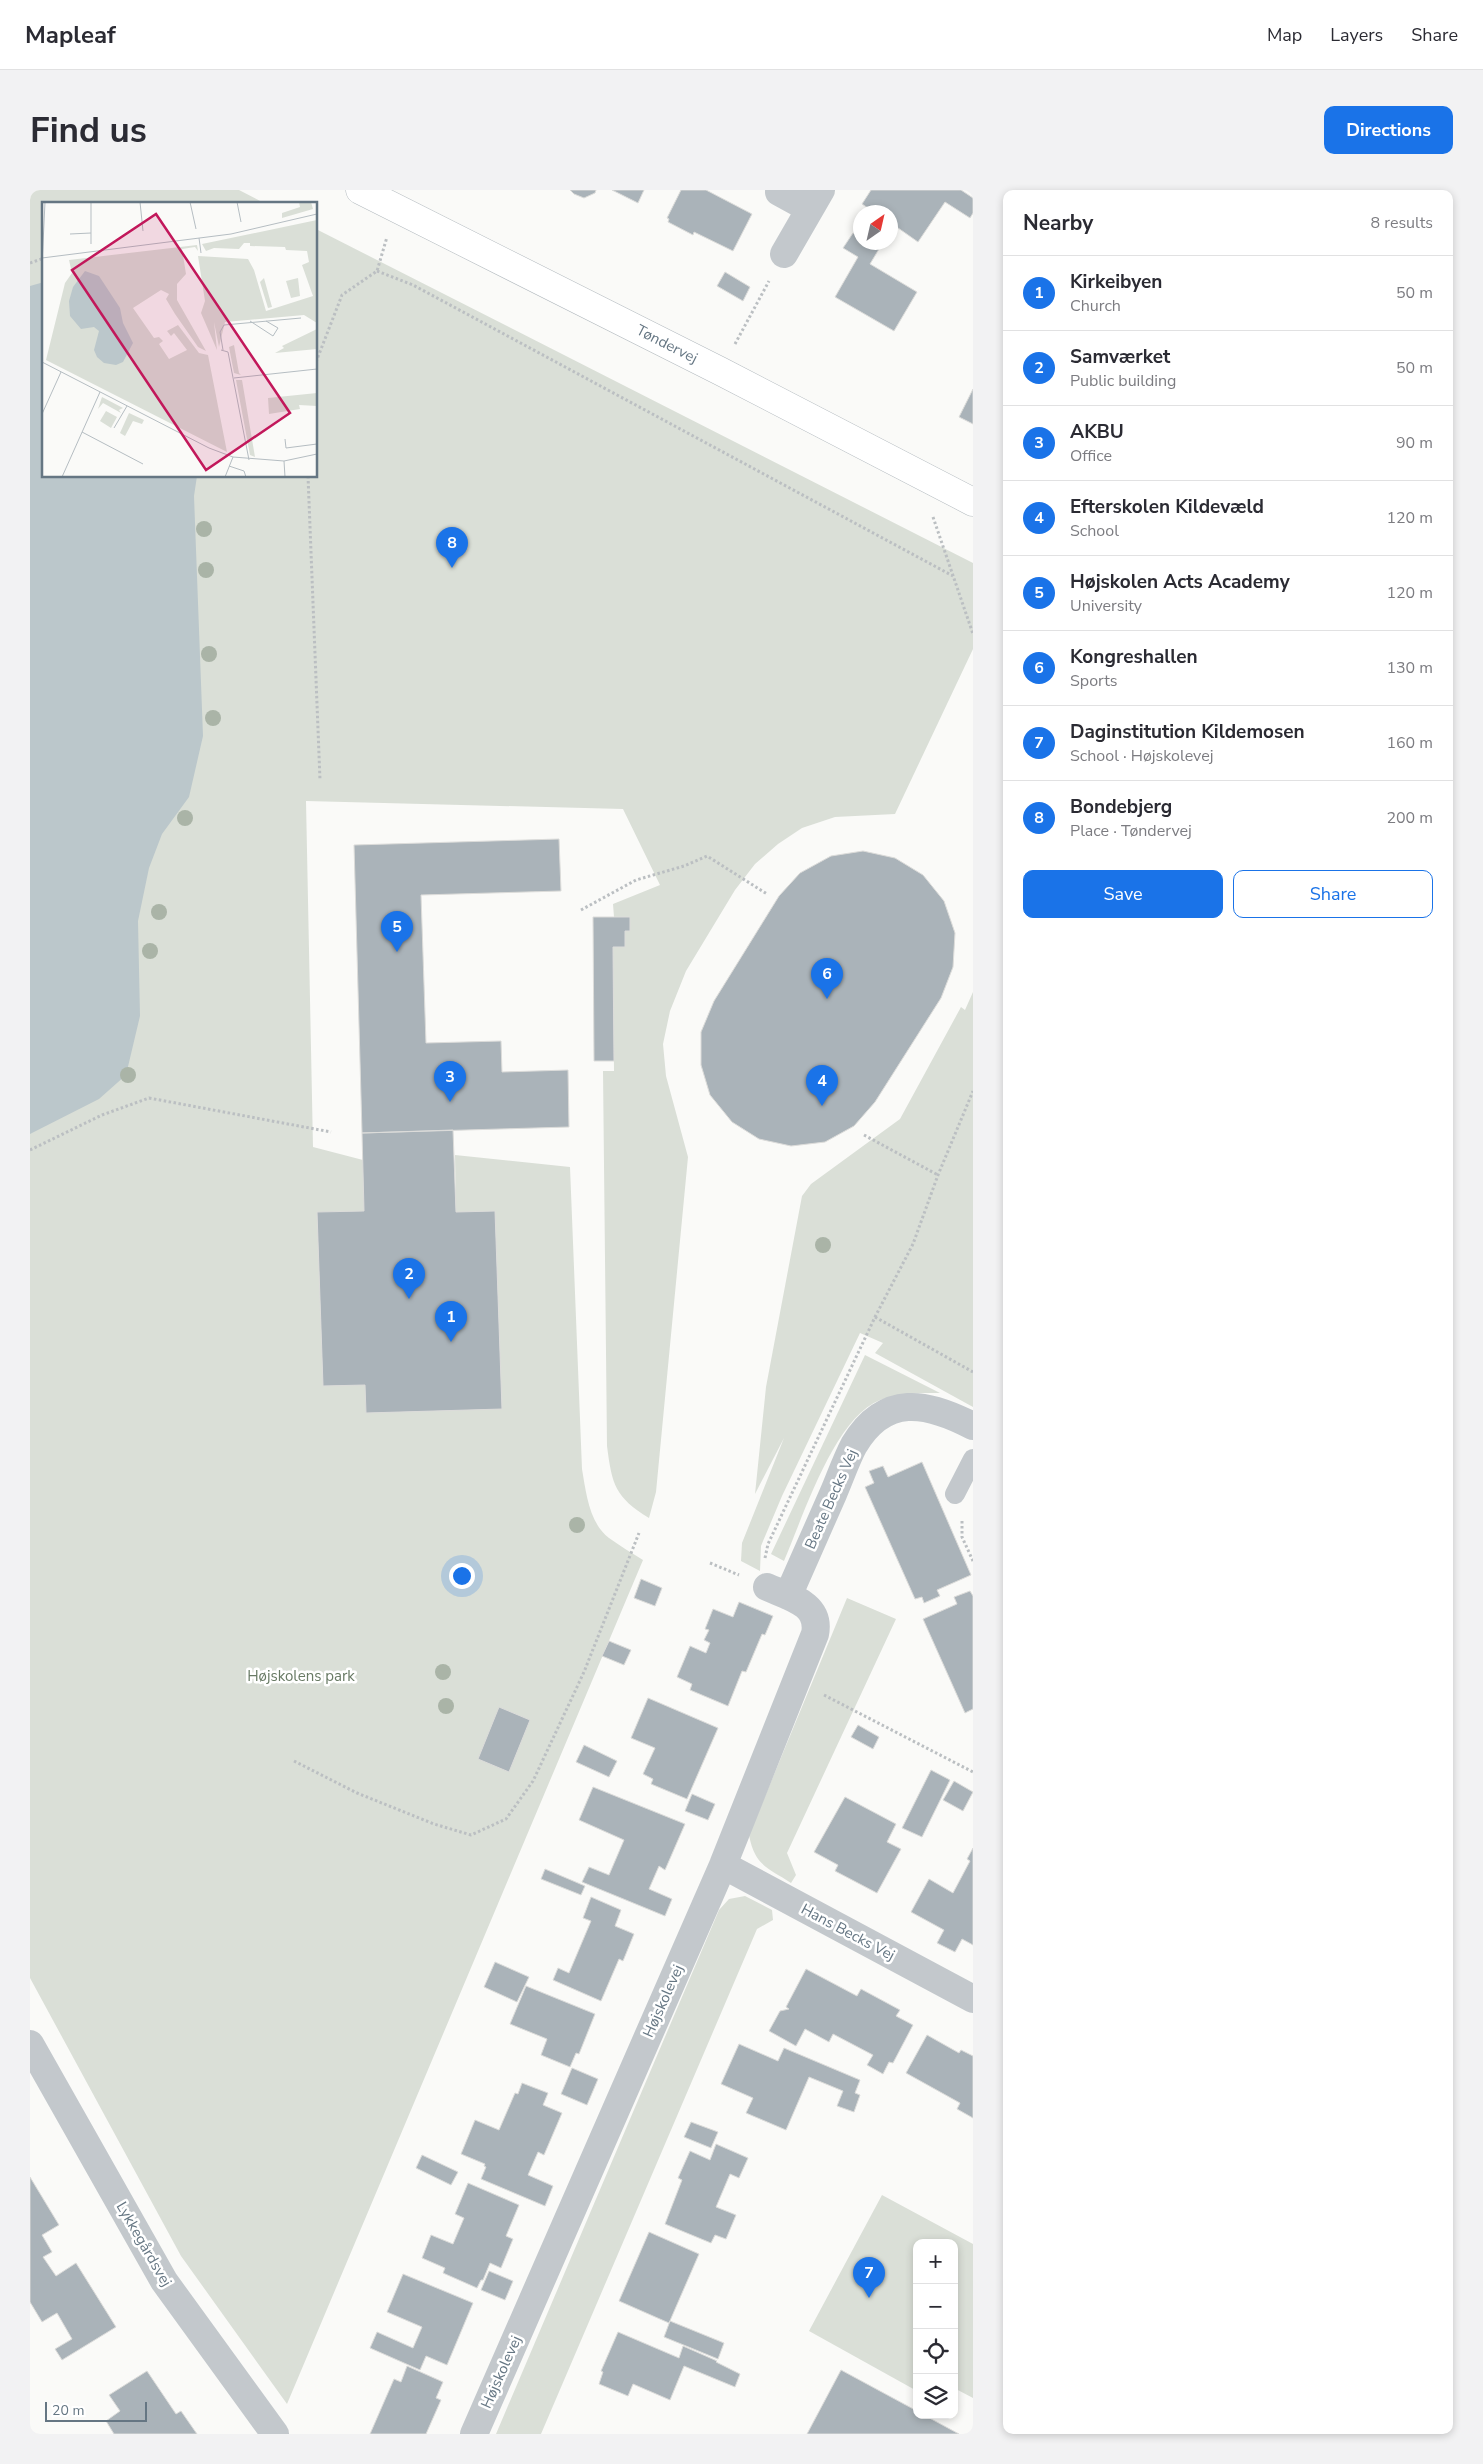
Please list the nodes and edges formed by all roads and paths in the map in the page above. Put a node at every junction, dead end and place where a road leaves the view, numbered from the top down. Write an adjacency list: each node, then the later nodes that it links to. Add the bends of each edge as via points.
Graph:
1 (360, 190): 4 (street, Tøndervej)
2 (779, 192): 3 (street)
3 (815, 199): 5 (street)
4 (396, 208): 8 (path); 11 (street, Tøndervej)
5 (784, 254)
6 (42, 259): 7 (path)
7 (30, 263)
8 (378, 271): 10 (path, via 342,295); 15 (path, via 412,285)
9 (757, 302): 11 (path)
10 (318, 349)
11 (720, 371): 12 (street, Tøndervej)
12 (918, 474): 14 (street, Tøndervej); 15 (path)
13 (308, 478): 17 (path)
14 (973, 502)
15 (953, 576): 16 (path)
16 (973, 634)
17 (320, 780)
18 (767, 894): 19 (path, via 707,856 636,880)
19 (581, 910)
20 (973, 1091): 24 (path)
21 (331, 1132): 23 (path, via 149,1098)
22 (864, 1135): 24 (path)
23 (30, 1150)
24 (938, 1174): 25 (path, via 913,1244)
25 (875, 1317): 26 (path); 32 (path, via 768,1544 765,1564)
26 (973, 1372)
27 (973, 1426): 32 (street, Beate Becks Vej, via 927,1406 893,1410 878,1417 854,1445)
28 (973, 1459): 29 (lane)
29 (955, 1494): 31 (path, via 961,1507 962,1537)
30 (639, 1533): 34 (path, via 584,1672 533,1781 506,1820 471,1835 400,1810)
31 (973, 1561)
32 (778, 1592): 33 (street, Højskolevej, via 810,1608 816,1616 817,1624)
33 (796, 1680): 35 (path); 36 (street, Højskolevej)
34 (294, 1762)
35 (973, 1772)
36 (723, 1865): 37 (street, Hans Becks Vej); 40 (street, Højskolevej)
37 (973, 1999)
38 (30, 2044): 39 (street, Lykkegårdsvej, via 164,2281)
39 (275, 2434)
40 (474, 2434)

